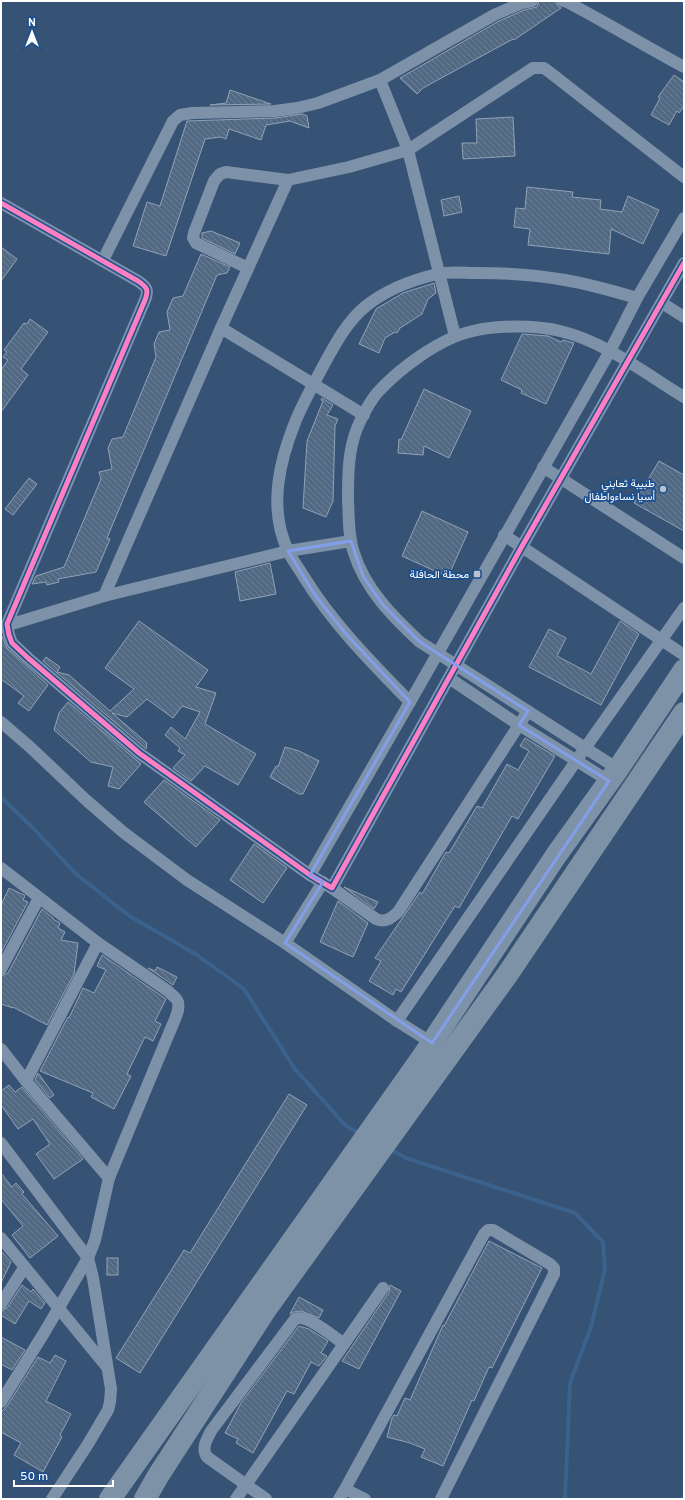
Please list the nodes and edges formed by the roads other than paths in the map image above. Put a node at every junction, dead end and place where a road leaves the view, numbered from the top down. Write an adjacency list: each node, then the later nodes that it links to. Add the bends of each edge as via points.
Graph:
1 (532, 1): 4 (street, via 494,15)
2 (563, 1): 3 (street, via 612,25)
3 (684, 67)
4 (380, 80): 5 (street); 10 (street, via 297,108 267,112 180,115 174,121)
5 (408, 150): 6 (street, via 525,72 539,67 552,74); 7 (street); 13 (street)
6 (684, 177)
7 (288, 180): 12 (street); 12 (street, via 226,172 214,181 194,232 194,240)
8 (1, 203): 10 (street)
9 (684, 218): 14 (street)
10 (103, 260): 33 (street, via 144,284 147,287 147,294)
11 (684, 263): 15 (street)
12 (248, 268): 17 (street)
13 (439, 274): 14 (street, via 501,273 539,276 566,280); 18 (street); 21 (street, via 381,295 364,307 337,341)
14 (637, 298): 19 (street)
15 (662, 303): 16 (street); 20 (street)
16 (684, 317)
17 (221, 328): 21 (street); 31 (street)
18 (455, 336): 19 (street, via 474,330 534,326 561,331); 23 (street, via 417,359 394,377 376,394)
19 (610, 351): 20 (street); 24 (street)
20 (628, 362): 22 (street); 25 (street)
21 (313, 385): 23 (street); 29 (street, via 301,407 280,466 277,505)
22 (684, 397)
23 (364, 415): 27 (street, via 353,440 349,464 348,511)
24 (543, 467): 25 (street); 26 (street)
25 (561, 479): 28 (street); 30 (street)
26 (504, 535): 28 (street); 35 (street)
27 (351, 541): 29 (street); 35 (street, via 363,576 382,605 420,642)
28 (521, 548): 34 (street); 37 (street)
29 (288, 551): 31 (street); 40 (street, via 315,595 346,634)
30 (684, 558)
31 (104, 596): 33 (street)
32 (684, 608): 34 (street)
33 (4, 626): 49 (street, via 10,639 22,653 139,753)
34 (661, 641): 36 (street); 45 (street)
35 (438, 654): 37 (street); 40 (street)
36 (684, 655)
37 (456, 664): 39 (street); 41 (street)
38 (684, 670): 47 (highway)
39 (449, 678): 44 (street); 50 (street)
40 (410, 702): 49 (street)
41 (528, 711): 44 (street); 45 (street)
42 (684, 713): 74 (highway, via 507,975 266,1309)
43 (1, 722): 53 (street, via 123,832 187,880)
44 (519, 725): 46 (street); 50 (street, via 392,918 386,921 376,919)
45 (585, 748): 46 (street); 47 (street)
46 (576, 761): 47 (street); 55 (street)
47 (613, 775): 56 (highway, via 557,854)
48 (1, 868): 51 (street)
49 (310, 875): 50 (street)
50 (327, 885): 53 (street)
51 (39, 898): 52 (street); 54 (street)
52 (98, 943): 58 (street); 60 (street, via 168,991 178,1003 170,1031)
53 (285, 943): 55 (street)
54 (1, 968)
55 (397, 1021): 56 (street)
56 (432, 1043): 73 (highway)
57 (1, 1049): 58 (street)
58 (26, 1081): 60 (street)
59 (1, 1144): 62 (street)
60 (109, 1178): 62 (street, via 95,1240)
61 (1, 1238): 63 (street)
62 (88, 1258): 66 (street); 68 (street)
63 (24, 1268): 65 (street); 66 (street)
64 (383, 1288): 67 (street)
65 (1, 1304)
66 (58, 1308): 68 (street); 69 (street)
67 (344, 1344): 70 (street); 70 (street, via 310,1321 301,1317 295,1319 211,1431 204,1448 205,1454)
68 (107, 1368): 72 (street, via 111,1389 108,1410)
69 (2, 1397)
70 (246, 1486): 75 (street); 76 (street)
71 (342, 1494): 77 (street); 78 (street, via 484,1234 488,1230 493,1230 550,1264 554,1268 554,1274)
72 (52, 1499)
73 (110, 1499)
74 (145, 1499)
75 (236, 1499)
76 (266, 1499)
77 (365, 1499)
78 (441, 1499)

